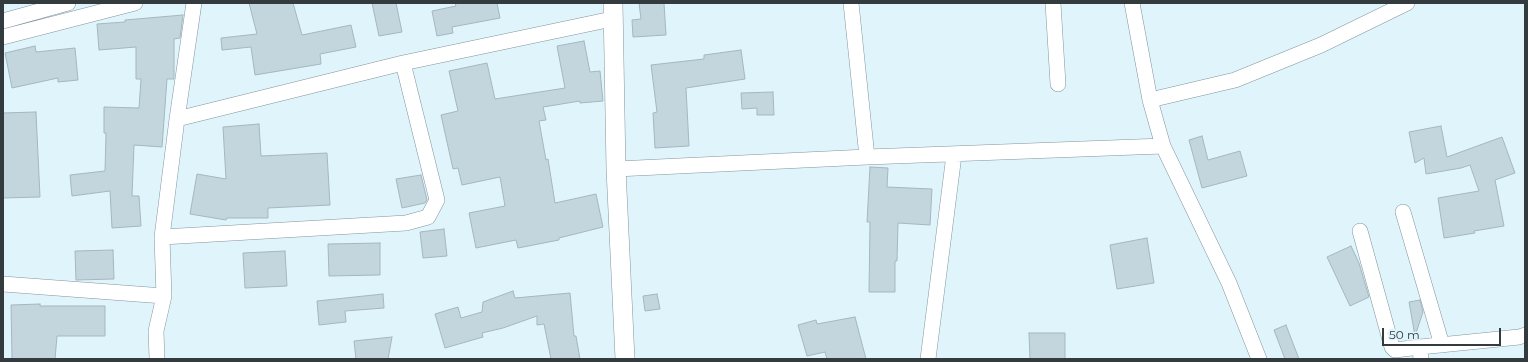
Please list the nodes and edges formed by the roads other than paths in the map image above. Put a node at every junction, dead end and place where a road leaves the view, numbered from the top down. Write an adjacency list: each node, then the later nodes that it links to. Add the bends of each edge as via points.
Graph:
1 (68, 3): 9 (street)
2 (135, 3): 10 (street)
3 (194, 3): 14 (street)
4 (851, 3): 17 (street)
5 (1053, 3): 12 (street)
6 (1132, 3): 13 (street)
7 (1407, 3): 13 (street, via 1321,45 1235,80)
8 (612, 11): 11 (street); 18 (street)
9 (3, 21)
10 (3, 37)
11 (403, 63): 14 (street); 21 (street, via 437,200 428,217 406,223)
12 (1058, 84)
13 (1150, 100): 15 (street)
14 (177, 119): 21 (street)
15 (1163, 146): 16 (street); 30 (street, via 1229,283)
16 (954, 155): 17 (street); 29 (street)
17 (867, 157): 18 (street)
18 (616, 169): 28 (street)
19 (1403, 212): 25 (street)
20 (1360, 231): 26 (street, via 1392,347 1396,350)
21 (162, 237): 23 (street)
22 (3, 284): 23 (street)
23 (164, 296): 27 (street, via 156,331)
24 (1525, 335): 25 (street)
25 (1442, 345): 26 (street)
26 (1420, 353)
27 (157, 359)
28 (625, 359)
29 (928, 359)
30 (1259, 359)

